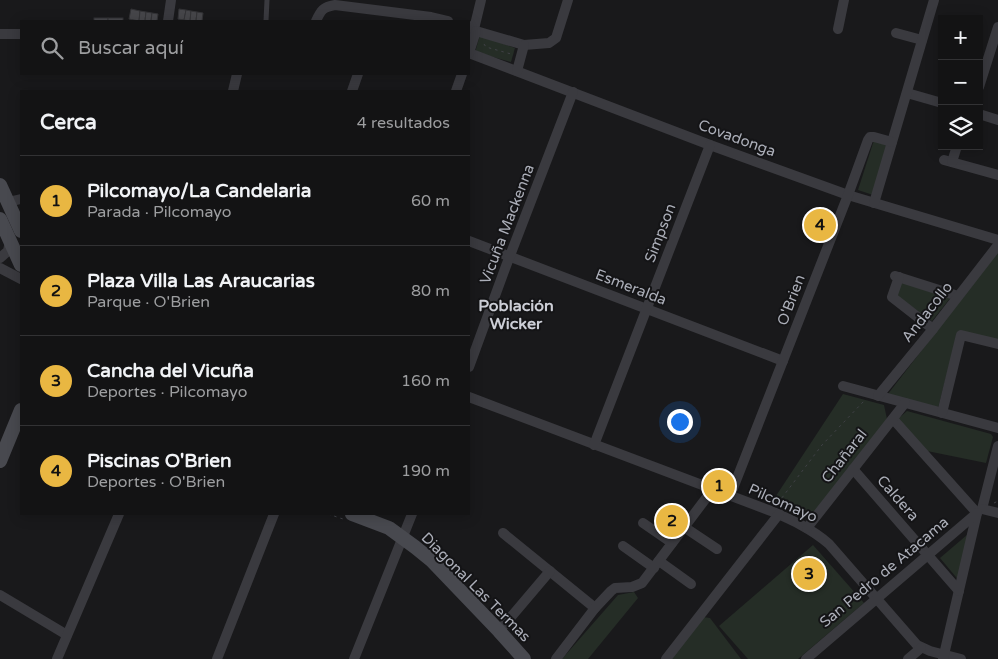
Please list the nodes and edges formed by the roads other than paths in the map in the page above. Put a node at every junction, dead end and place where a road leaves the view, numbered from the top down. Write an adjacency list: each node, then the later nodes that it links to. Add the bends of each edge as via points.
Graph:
1 (171, 0): 7 (street)
2 (267, 0): 8 (lane)
3 (481, 0): 12 (street)
4 (568, 0): 18 (street, via 556,38 549,43)
5 (844, 0): 13 (street)
6 (934, 0): 17 (street)
7 (168, 20)
8 (266, 20)
9 (316, 20): 10 (street, via 326,7 335,5)
10 (442, 20)
11 (998, 27): 21 (street)
12 (473, 28): 18 (street); 19 (street)
13 (838, 29)
14 (896, 33): 17 (street)
15 (0, 34): 16 (street)
16 (20, 34)
17 (922, 40): 32 (street)
18 (524, 45): 23 (street)
19 (470, 47)
20 (470, 53): 23 (street, Covadonga)
21 (987, 61): 22 (street); 24 (street)
22 (998, 64)
23 (517, 71): 31 (street, Covadonga)
24 (983, 74)
25 (237, 75): 28 (street)
26 (358, 75): 29 (street)
27 (462, 75): 30 (street)
28 (233, 90)
29 (352, 90)
30 (456, 90)
31 (573, 92): 37 (street, Covadonga); 50 (street, Vicuña Mackenna)
32 (907, 93): 33 (street); 36 (street)
33 (938, 102)
34 (983, 115): 35 (street)
35 (998, 120)
36 (892, 142): 41 (street, O'Brien, via 870,137); 43 (street)
37 (710, 145): 41 (street, Covadonga); 56 (street, Simpson)
38 (955, 150): 39 (street, via 948,161)
39 (998, 175)
40 (0, 185): 42 (main road)
41 (848, 195): 43 (street, Covadonga); 59 (street, O'Brien)
42 (15, 201): 45 (main road)
43 (874, 202): 46 (street, Covadonga)
44 (0, 219): 47 (main road)
45 (20, 226)
46 (998, 240)
47 (10, 241): 51 (street, via 8,251); 52 (main road)
48 (470, 241): 50 (street, Esmeralda)
49 (998, 245): 55 (street, Andacollo)
50 (510, 257): 56 (street, Esmeralda); 60 (street, Vicuña Mackenna)
51 (0, 258)
52 (20, 263)
53 (0, 268): 54 (street)
54 (20, 278)
55 (958, 296): 57 (street, Andacollo); 57 (street, via 897,276 892,297)
56 (646, 309): 59 (street, Esmeralda); 69 (street, Simpson)
57 (933, 329): 62 (street, Andacollo)
58 (998, 344): 66 (street, via 961,335)
59 (783, 361): 74 (street, O'Brien)
60 (470, 364)
61 (843, 386): 62 (street)
62 (874, 395): 64 (street)
63 (470, 397): 69 (street, Pilcomayo)
64 (905, 403): 66 (street); 67 (street, Chañaral)
65 (20, 412): 71 (main road)
66 (942, 414): 68 (street)
67 (893, 419): 72 (street, Chañaral); 75 (street)
68 (998, 428)
69 (594, 445): 73 (street, Pilcomayo)
70 (998, 446): 75 (street)
71 (0, 461)
72 (853, 469): 84 (street, Chañaral); 90 (street, Caldera)
73 (712, 489): 74 (street, Pilcomayo); 83 (street)
74 (730, 496): 76 (street, Pilcomayo)
75 (979, 511): 77 (street); 90 (street, San Pedro de Atacama); 94 (street)
76 (775, 513): 84 (street, Pilcomayo); 107 (street)
77 (998, 513)
78 (119, 515): 99 (street)
79 (274, 515): 103 (street)
80 (355, 515): 86 (main road, Diagonal Las Termas, via 389,528)
81 (412, 515): 86 (street)
82 (643, 523): 87 (street)
83 (684, 527): 87 (street); 89 (street)
84 (807, 528): 96 (street, Pilcomayo, via 833,548)
85 (503, 533): 92 (street)
86 (403, 538): 98 (main road, Diagonal Las Termas, via 431,560); 104 (street)
87 (672, 543): 91 (street)
88 (623, 546): 91 (street)
89 (717, 550)
90 (927, 555): 94 (street, Caldera); 96 (street, San Pedro de Atacama)
91 (656, 564): 93 (street); 97 (street, via 642,583 613,589)
92 (550, 571): 97 (street); 98 (street)
93 (691, 584)
94 (959, 591): 101 (street)
95 (0, 596): 99 (street)
96 (876, 598): 100 (street, Pilcomayo); 108 (street, San Pedro de Atacama)
97 (595, 608): 106 (street)
98 (499, 631): 105 (main road, Diagonal Las Termas)
99 (67, 635): 102 (street)
100 (921, 648): 101 (street, Pilcomayo); 109 (street)
101 (943, 657): 110 (street, Pilcomayo)
102 (57, 659)
103 (217, 659)
104 (354, 659)
105 (524, 659)
106 (556, 659)
107 (666, 659)
108 (806, 659)
109 (908, 659)
110 (961, 659)

